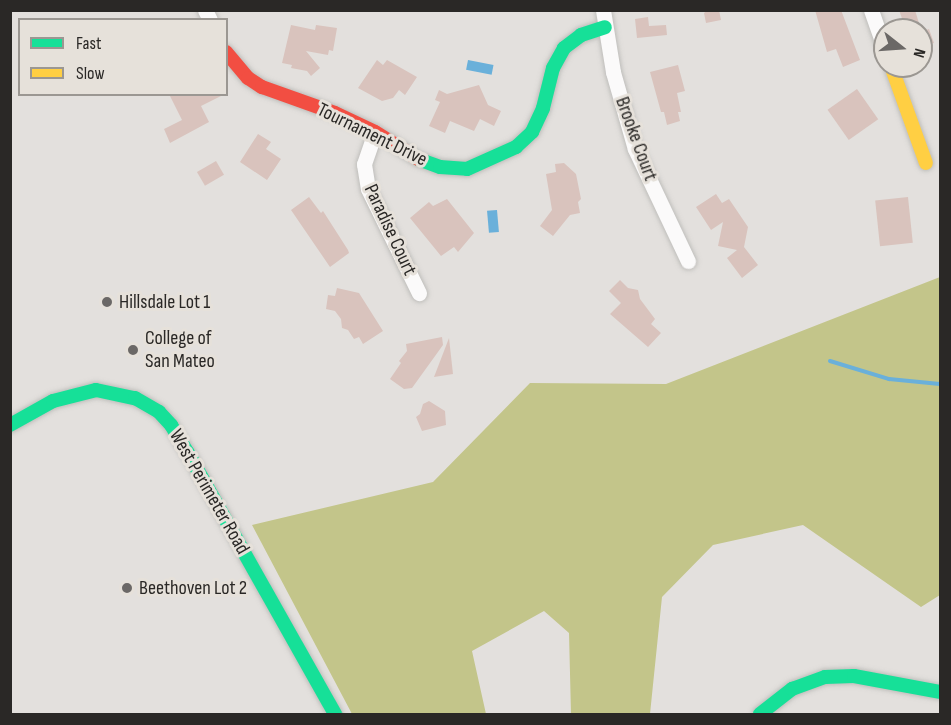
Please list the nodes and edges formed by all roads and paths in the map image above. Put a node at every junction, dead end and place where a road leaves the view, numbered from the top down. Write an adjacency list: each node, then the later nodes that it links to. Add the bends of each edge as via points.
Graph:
1 (603, 10): 2 (street, Brooke Court)
2 (605, 27): 5 (street, Tournament Drive, via 587,32 564,48 553,68 532,132 516,147 492,160 467,169 440,167 416,158); 7 (street, Brooke Court, via 635,149)
3 (228, 54): 5 (street, Tournament Drive, via 248,78 262,87)
4 (895, 78): 6 (street)
5 (375, 132): 8 (street, Paradise Court, via 364,164 368,189)
6 (926, 163)
7 (688, 261)
8 (419, 293)
9 (10, 425): 11 (street, West Perimeter Road, via 54,401 96,390 129,396 159,412 188,453)
10 (940, 692): 12 (street, via 861,677 832,676 792,689)
11 (335, 714)
12 (760, 714)

